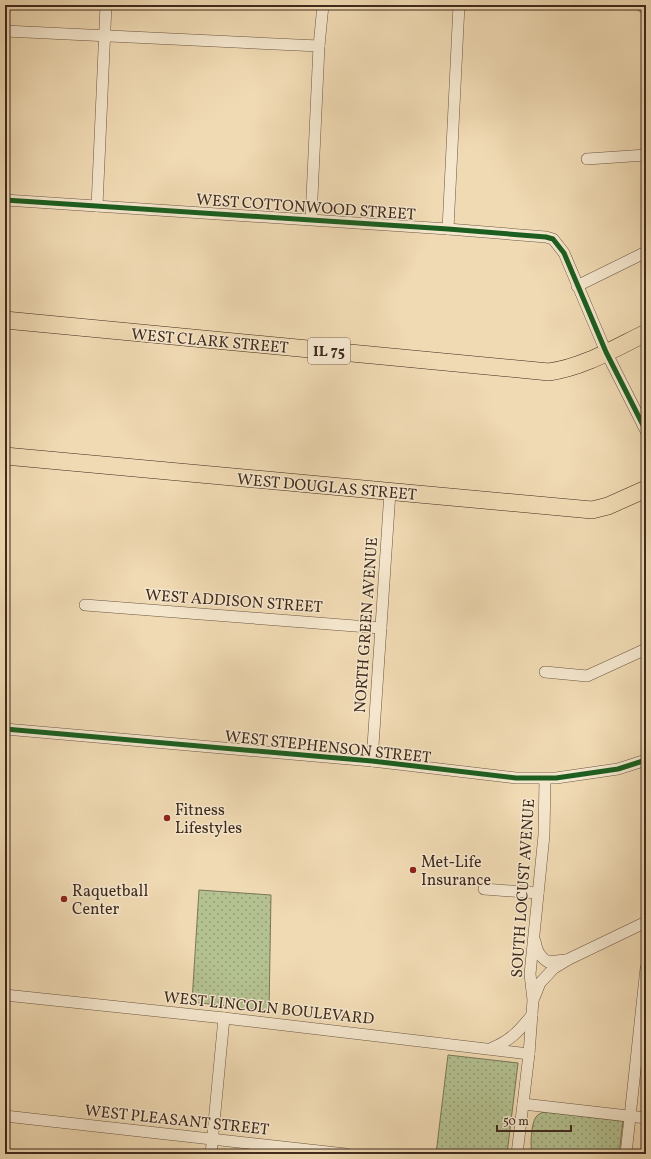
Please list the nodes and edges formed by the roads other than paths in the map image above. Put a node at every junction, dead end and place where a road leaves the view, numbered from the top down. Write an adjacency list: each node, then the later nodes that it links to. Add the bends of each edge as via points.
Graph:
1 (106, 5): 5 (street)
2 (322, 5): 6 (street)
3 (458, 5): 12 (street)
4 (5, 31): 5 (street)
5 (104, 36): 6 (street); 10 (street)
6 (319, 46): 11 (street)
7 (646, 155): 8 (street)
8 (587, 159)
9 (5, 200): 10 (street, WEST COTTONWOOD STREET)
10 (97, 206): 11 (street, WEST COTTONWOOD STREET)
11 (311, 219): 12 (street, WEST COTTONWOOD STREET)
12 (448, 229): 14 (street, WEST COTTONWOOD STREET, via 553,239 564,253)
13 (646, 252): 14 (street)
14 (577, 286): 17 (street, WEST COTTONWOOD STREET)
15 (5, 320): 17 (main road, WEST CLARK STREET / IL 75, via 549,372 578,366)
16 (646, 333): 17 (main road, WEST CLARK STREET / IL 75)
17 (606, 352): 18 (street, WEST COTTONWOOD STREET)
18 (646, 431)
19 (5, 456): 21 (main road, WEST DOUGLAS STREET)
20 (646, 489): 21 (main road, WEST DOUGLAS STREET, via 608,506 592,510)
21 (390, 492): 23 (street, NORTH GREEN AVENUE)
22 (85, 605): 23 (street, WEST ADDISON STREET)
23 (381, 628): 28 (street, NORTH GREEN AVENUE)
24 (646, 650): 25 (street, via 587,676)
25 (545, 672)
26 (5, 729): 28 (street, WEST STEPHENSON STREET)
27 (646, 760): 29 (street, WEST STEPHENSON STREET, via 618,768)
28 (372, 761): 29 (street, WEST STEPHENSON STREET, via 494,777)
29 (545, 779): 31 (street, SOUTH LOCUST AVENUE, via 544,835)
30 (484, 889): 31 (street)
31 (538, 893): 33 (street, SOUTH LOCUST AVENUE)
32 (646, 922): 34 (street)
33 (534, 935): 34 (street, via 538,951 548,962); 37 (street, SOUTH LOCUST AVENUE, via 530,974)
34 (569, 959): 37 (street, SOUTH LOCUST AVENUE, via 545,976)
35 (646, 968): 44 (street)
36 (5, 995): 39 (street, WEST LINCOLN BOULEVARD)
37 (533, 1000): 38 (street, SOUTH LOCUST AVENUE)
38 (532, 1014): 40 (street, via 513,1037); 41 (street, SOUTH LOCUST AVENUE)
39 (224, 1018): 40 (street, WEST LINCOLN BOULEVARD); 46 (street)
40 (491, 1049): 41 (street, WEST LINCOLN BOULEVARD)
41 (529, 1054): 42 (street, SOUTH LOCUST AVENUE)
42 (523, 1104): 44 (street); 49 (street, SOUTH LOCUST AVENUE)
43 (5, 1116): 46 (street, WEST PLEASANT STREET)
44 (630, 1116): 45 (street); 50 (street)
45 (646, 1118)
46 (212, 1140): 47 (street); 48 (street, WEST PLEASANT STREET)
47 (211, 1154)
48 (346, 1154)
49 (517, 1154)
50 (626, 1154)

